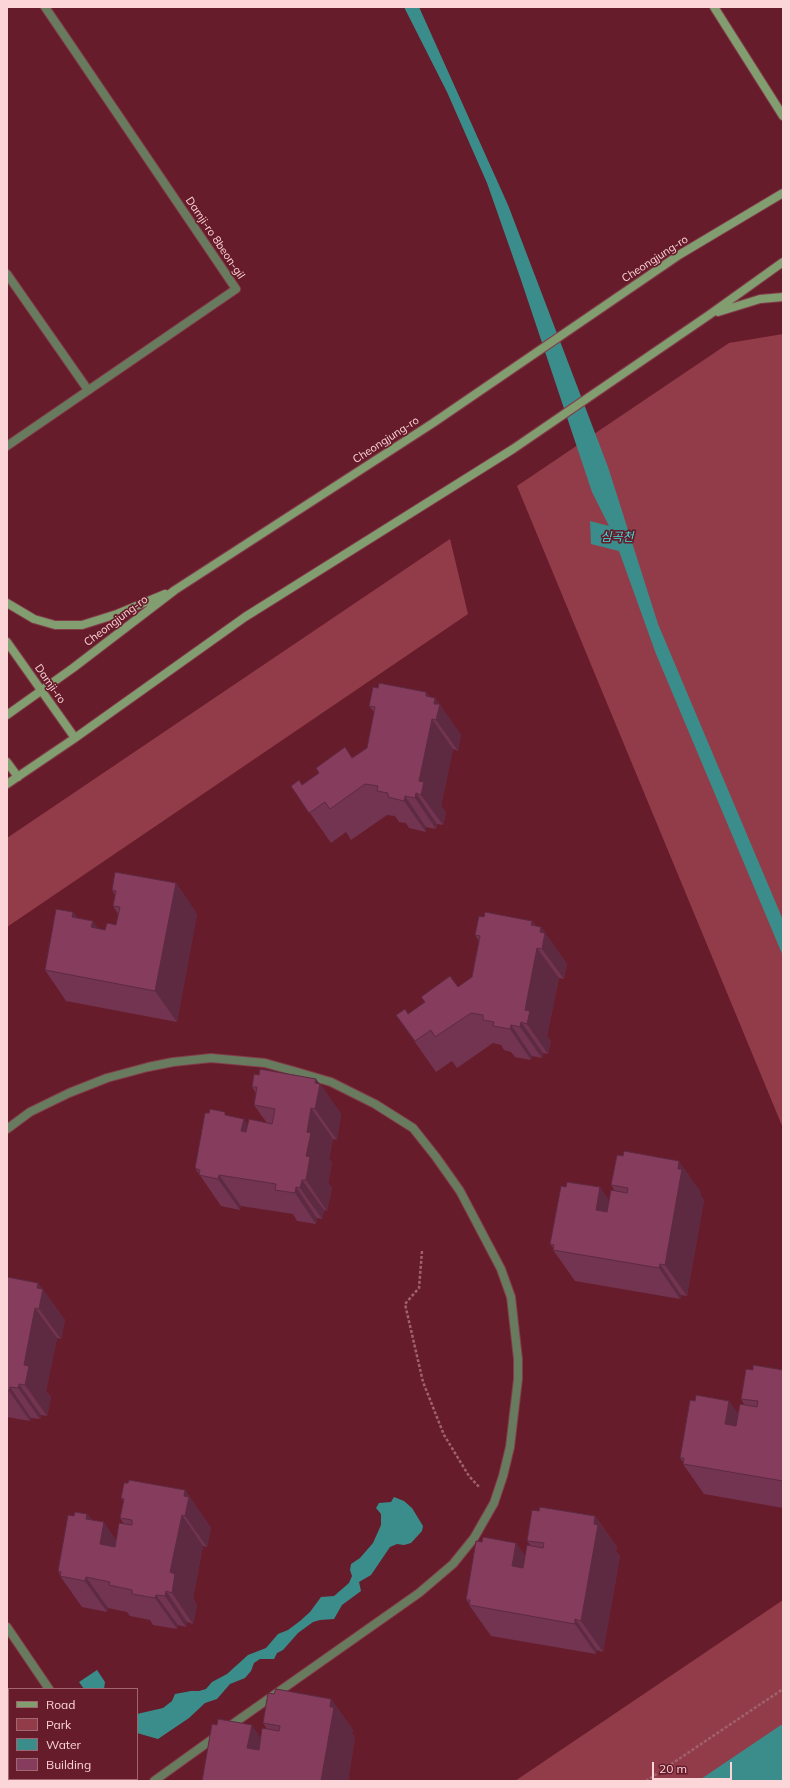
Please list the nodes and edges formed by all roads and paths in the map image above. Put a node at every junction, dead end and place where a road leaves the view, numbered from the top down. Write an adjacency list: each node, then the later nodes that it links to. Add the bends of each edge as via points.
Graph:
1 (45, 7): 9 (street, Damji-ro 8beon-gil, via 236,289)
2 (714, 7): 3 (street)
3 (783, 116)
4 (783, 193): 11 (street, Cheongjung-ro, via 679,255 482,390)
5 (783, 262): 8 (street)
6 (7, 274): 9 (street)
7 (783, 296): 8 (street, via 760,299)
8 (710, 314): 16 (street, via 513,449 245,618)
9 (88, 390): 10 (street, Damji-ro 8beon-gil)
10 (7, 446)
11 (175, 590): 12 (street, via 117,614 82,624 54,625 34,619); 14 (street, Cheongjung-ro)
12 (7, 603)
13 (7, 642): 14 (street, Damji-ro)
14 (41, 690): 15 (street, Cheongjung-ro); 16 (street, Damji-ro)
15 (7, 715)
16 (75, 738): 18 (street)
17 (7, 762): 18 (street)
18 (18, 777): 19 (street)
19 (7, 784)
20 (7, 1129): 22 (street, via 30,1112 108,1078 173,1062 211,1058 265,1063 331,1082 375,1104 413,1128 460,1191 501,1269 511,1297 518,1379 510,1447)
21 (422, 1251): 22 (path, via 419,1288 405,1304 423,1382 444,1435 469,1476)
22 (494, 1503): 26 (street, via 474,1538 453,1564 419,1592)
23 (7, 1627): 24 (street)
24 (48, 1688)
25 (783, 1689): 27 (path)
26 (154, 1781)
27 (646, 1781)

